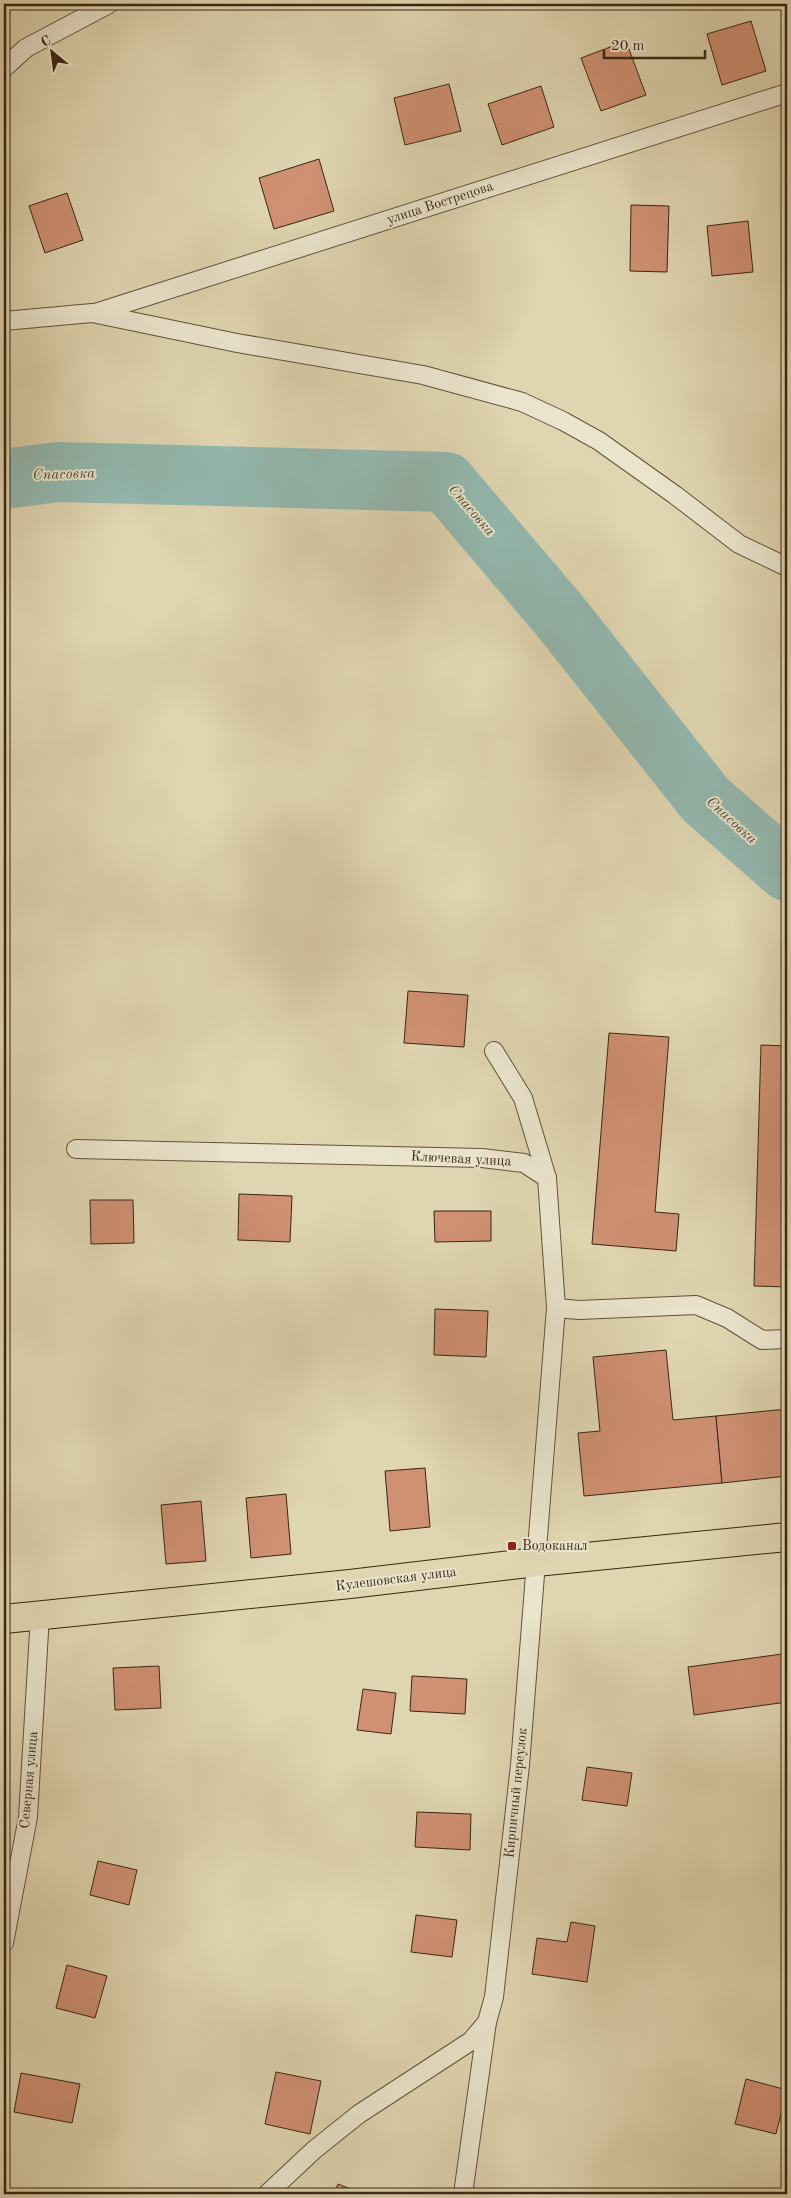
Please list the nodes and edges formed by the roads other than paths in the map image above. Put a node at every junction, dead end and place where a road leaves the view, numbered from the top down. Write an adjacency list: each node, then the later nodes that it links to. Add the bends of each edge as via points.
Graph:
1 (109, 4): 2 (lane, via 26,48)
2 (4, 68)
3 (787, 93): 4 (lane, улица Вострецова)
4 (92, 314): 5 (lane); 6 (lane, via 423,375 522,402 599,441 739,544)
5 (4, 321)
6 (787, 567)
7 (494, 1051): 9 (lane, via 523,1098)
8 (76, 1149): 9 (lane, Ключевая улица, via 482,1158 524,1163)
9 (547, 1178): 10 (lane)
10 (556, 1308): 11 (lane, via 696,1305 727,1318 762,1340); 13 (lane)
11 (787, 1339)
12 (787, 1538): 13 (main road, Кулешовская улица)
13 (536, 1562): 14 (main road, Кулешовская улица); 17 (lane, Кирпичный переулок, via 520,1765 494,1997)
14 (40, 1615): 15 (main road, Кулешовская улица); 16 (lane, Северная улица, via 28,1817)
15 (4, 1618)
16 (4, 1943)
17 (487, 2022): 18 (lane, Кирпичный переулок, via 471,2041 360,2114 321,2144); 19 (lane, Кирпичный переулок)
18 (267, 2194)
19 (463, 2194)

